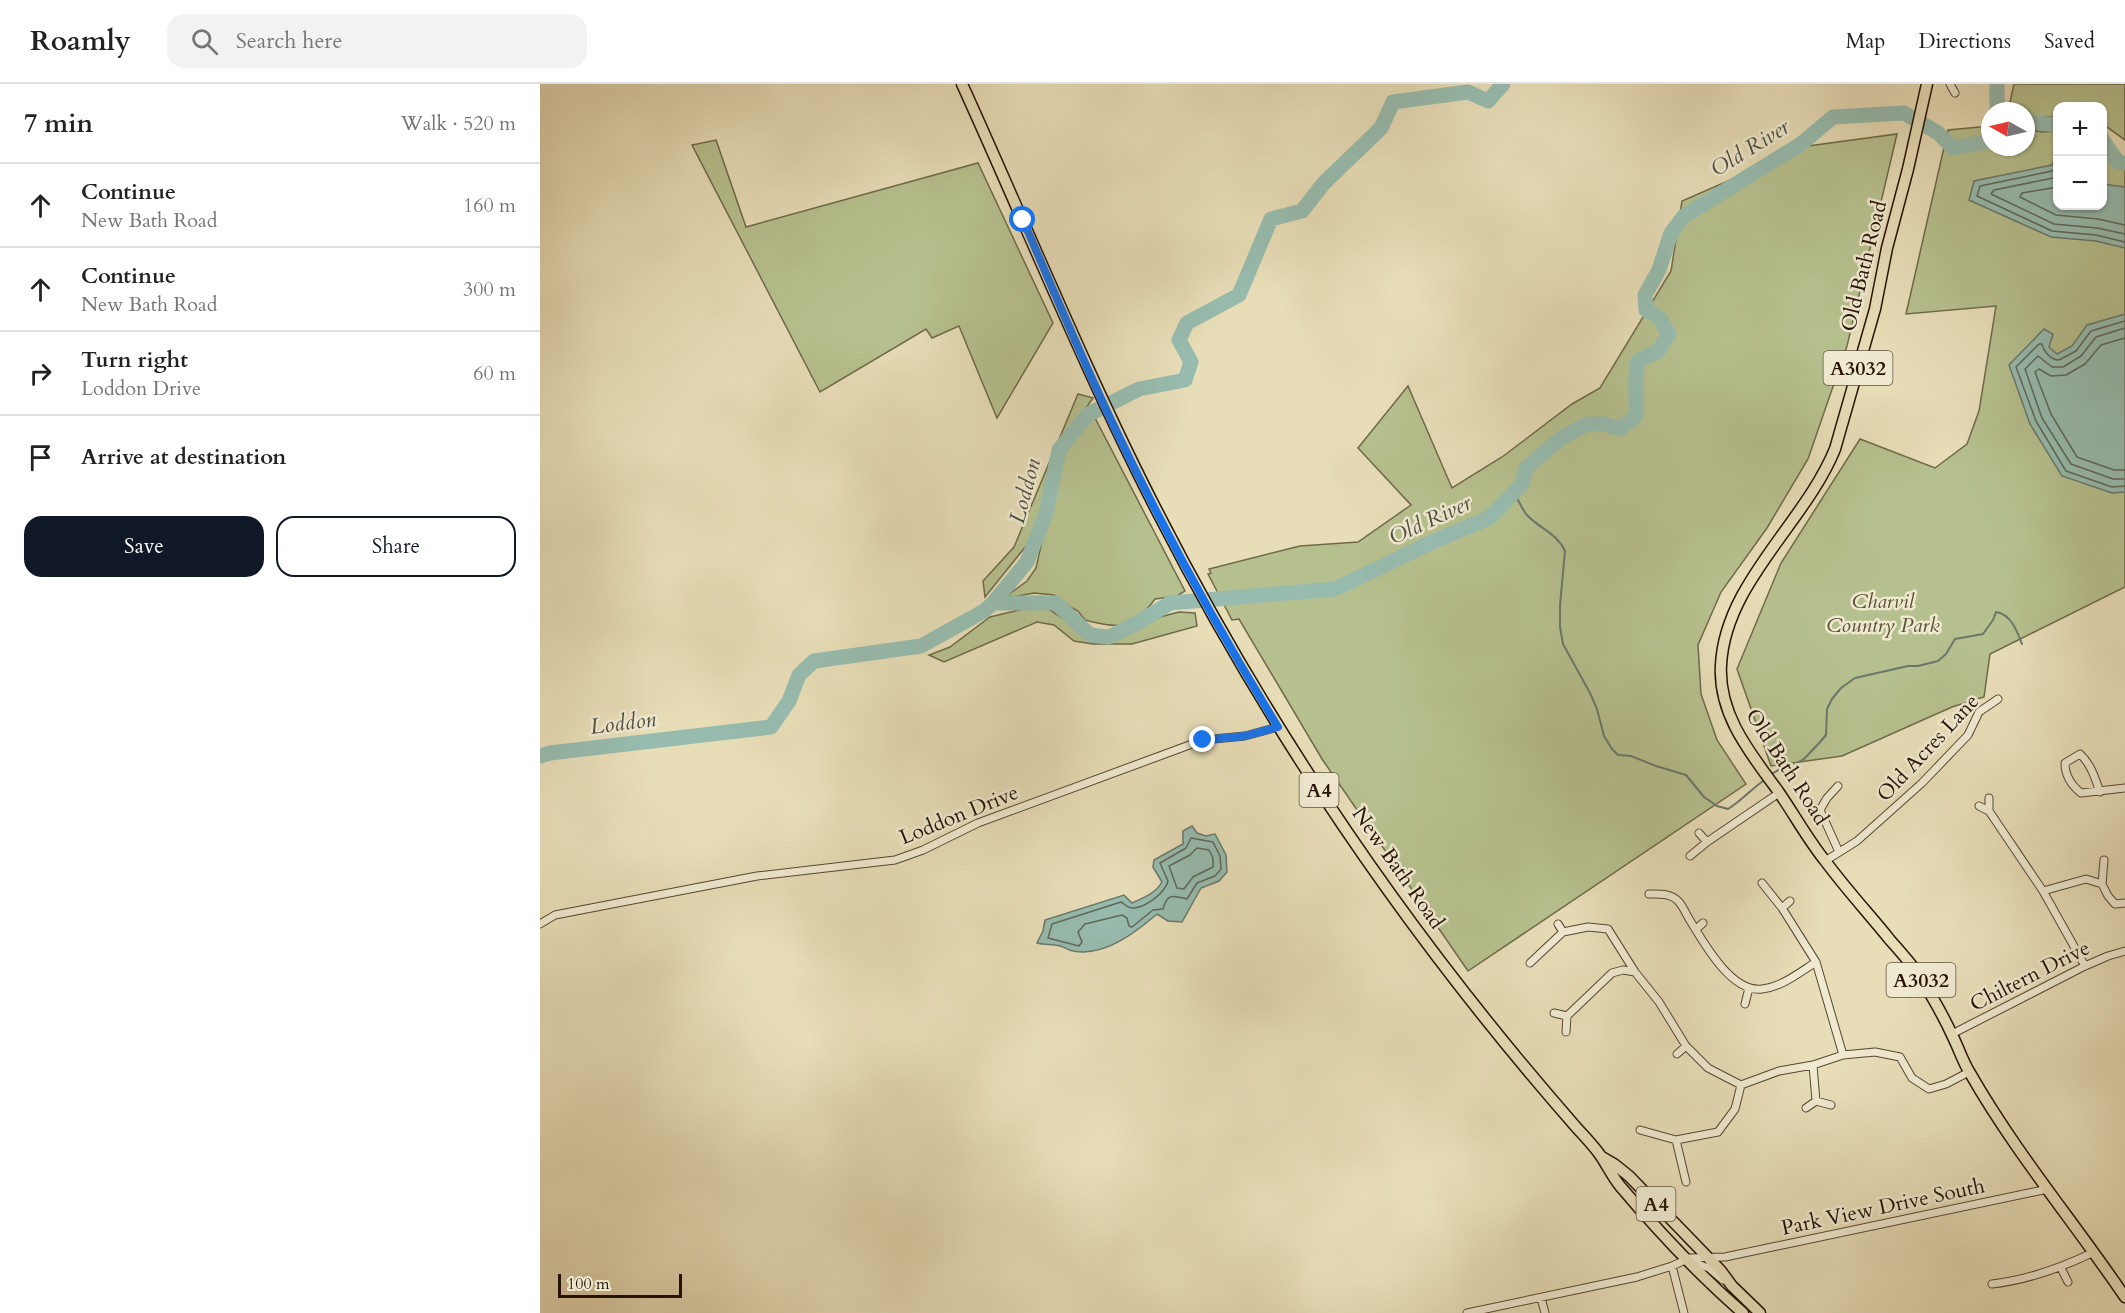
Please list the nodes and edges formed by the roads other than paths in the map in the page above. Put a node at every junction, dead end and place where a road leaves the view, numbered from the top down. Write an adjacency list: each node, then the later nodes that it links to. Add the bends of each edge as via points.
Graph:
1 (962, 84): 6 (main road, New Bath Road / A4, via 1111,420 1190,574)
2 (1927, 84): 9 (main road, Old Bath Road / A3032, via 1875,309 1835,449 1813,492 1757,571 1736,608 1723,644 1721,687 1729,716)
3 (1950, 84): 4 (street)
4 (1956, 93)
5 (1998, 699): 16 (street, Old Acres Lane, via 1978,712 1968,735 1922,783 1857,841)
6 (1278, 727): 28 (street, Loddon Drive, via 1245,736 1203,740 978,823 895,860 757,876 555,915); 54 (main road, New Bath Road / A4, via 1422,937 1521,1064)
7 (1838, 786): 16 (street, via 1820,810)
8 (2125, 788): 10 (street)
9 (1776, 789): 15 (street); 19 (main road, Old Bath Road / A3032)
10 (2100, 792): 10 (street, via 2080,793 2071,785 2065,764 2080,754)
11 (1989, 798): 13 (street)
12 (1979, 806): 13 (street)
13 (1989, 811): 22 (street)
14 (1699, 833): 15 (street)
15 (1707, 842): 17 (street)
16 (1839, 852): 19 (street, Old Acres Lane)
17 (1690, 856)
18 (2104, 860): 21 (street)
19 (1825, 861): 42 (main road, Old Bath Road / A3032, via 1915,970)
20 (1762, 883): 26 (street)
21 (2102, 884): 22 (street, via 2086,879); 25 (street, via 2115,903)
22 (2043, 891): 35 (street)
23 (1649, 894): 30 (street, via 1665,894 1679,902)
24 (1790, 901): 26 (street)
25 (2125, 903)
26 (1782, 908): 33 (street)
27 (1703, 923): 30 (street)
28 (540, 924)
29 (1558, 924): 31 (street)
30 (1695, 929): 37 (street, via 1734,979)
31 (1563, 932): 34 (street); 36 (street, via 1608,928)
32 (2125, 951): 35 (street, Chiltern Drive)
33 (1816, 962): 37 (street, via 1779,985); 45 (street)
34 (1530, 963)
35 (2085, 966): 42 (street, Chiltern Drive)
36 (1635, 972): 40 (street, via 1612,973); 43 (street)
37 (1749, 988): 38 (street)
38 (1745, 1004)
39 (1554, 1013): 40 (street)
40 (1568, 1016): 41 (street)
41 (1566, 1032)
42 (1952, 1034): 47 (main road, Old Bath Road / A3032)
43 (1686, 1046): 44 (street); 48 (street, via 1708,1068)
44 (1677, 1054)
45 (1843, 1055): 46 (street); 47 (street, via 1875,1052 1900,1057 1912,1078 1929,1089)
46 (1813, 1065): 48 (street, via 1779,1071); 49 (street)
47 (1969, 1072): 56 (main road, Old Bath Road / A3032)
48 (1741, 1085): 53 (street, via 1736,1109 1718,1132)
49 (1816, 1101): 50 (street); 51 (street)
50 (1831, 1105)
51 (1806, 1108)
52 (1640, 1130): 53 (street)
53 (1676, 1140): 55 (street)
54 (1602, 1157): 58 (main road, New Bath Road / A4, via 1629,1176); 60 (main road, New Bath Road / A4, via 1616,1181)
55 (1686, 1182)
56 (2048, 1189): 57 (main road, A3032); 59 (street, Park View Drive South)
57 (2094, 1252): 62 (street); 69 (main road, A3032)
58 (1705, 1256): 59 (street, Park View Drive South); 60 (street, Park View Drive South); 63 (main road, New Bath Road / A4)
59 (1725, 1257): 63 (street)
60 (1687, 1260): 61 (street, Park View Drive South); 67 (street, via 1709,1268); 74 (main road, New Bath Road / A4)
61 (1672, 1266): 70 (street, Park View Drive South); 73 (street)
62 (2061, 1268): 64 (street); 65 (street)
63 (1721, 1271): 67 (main road, New Bath Road / A4)
64 (2008, 1282): 66 (street); 68 (street)
65 (2068, 1282)
66 (1992, 1284)
67 (1732, 1286): 75 (main road, New Bath Road / A4)
68 (2009, 1290)
69 (2125, 1297)
70 (1542, 1298): 71 (street, Park View Drive South); 72 (street)
71 (1467, 1313)
72 (1545, 1313)
73 (1684, 1313)
74 (1743, 1313)
75 (1760, 1313)

